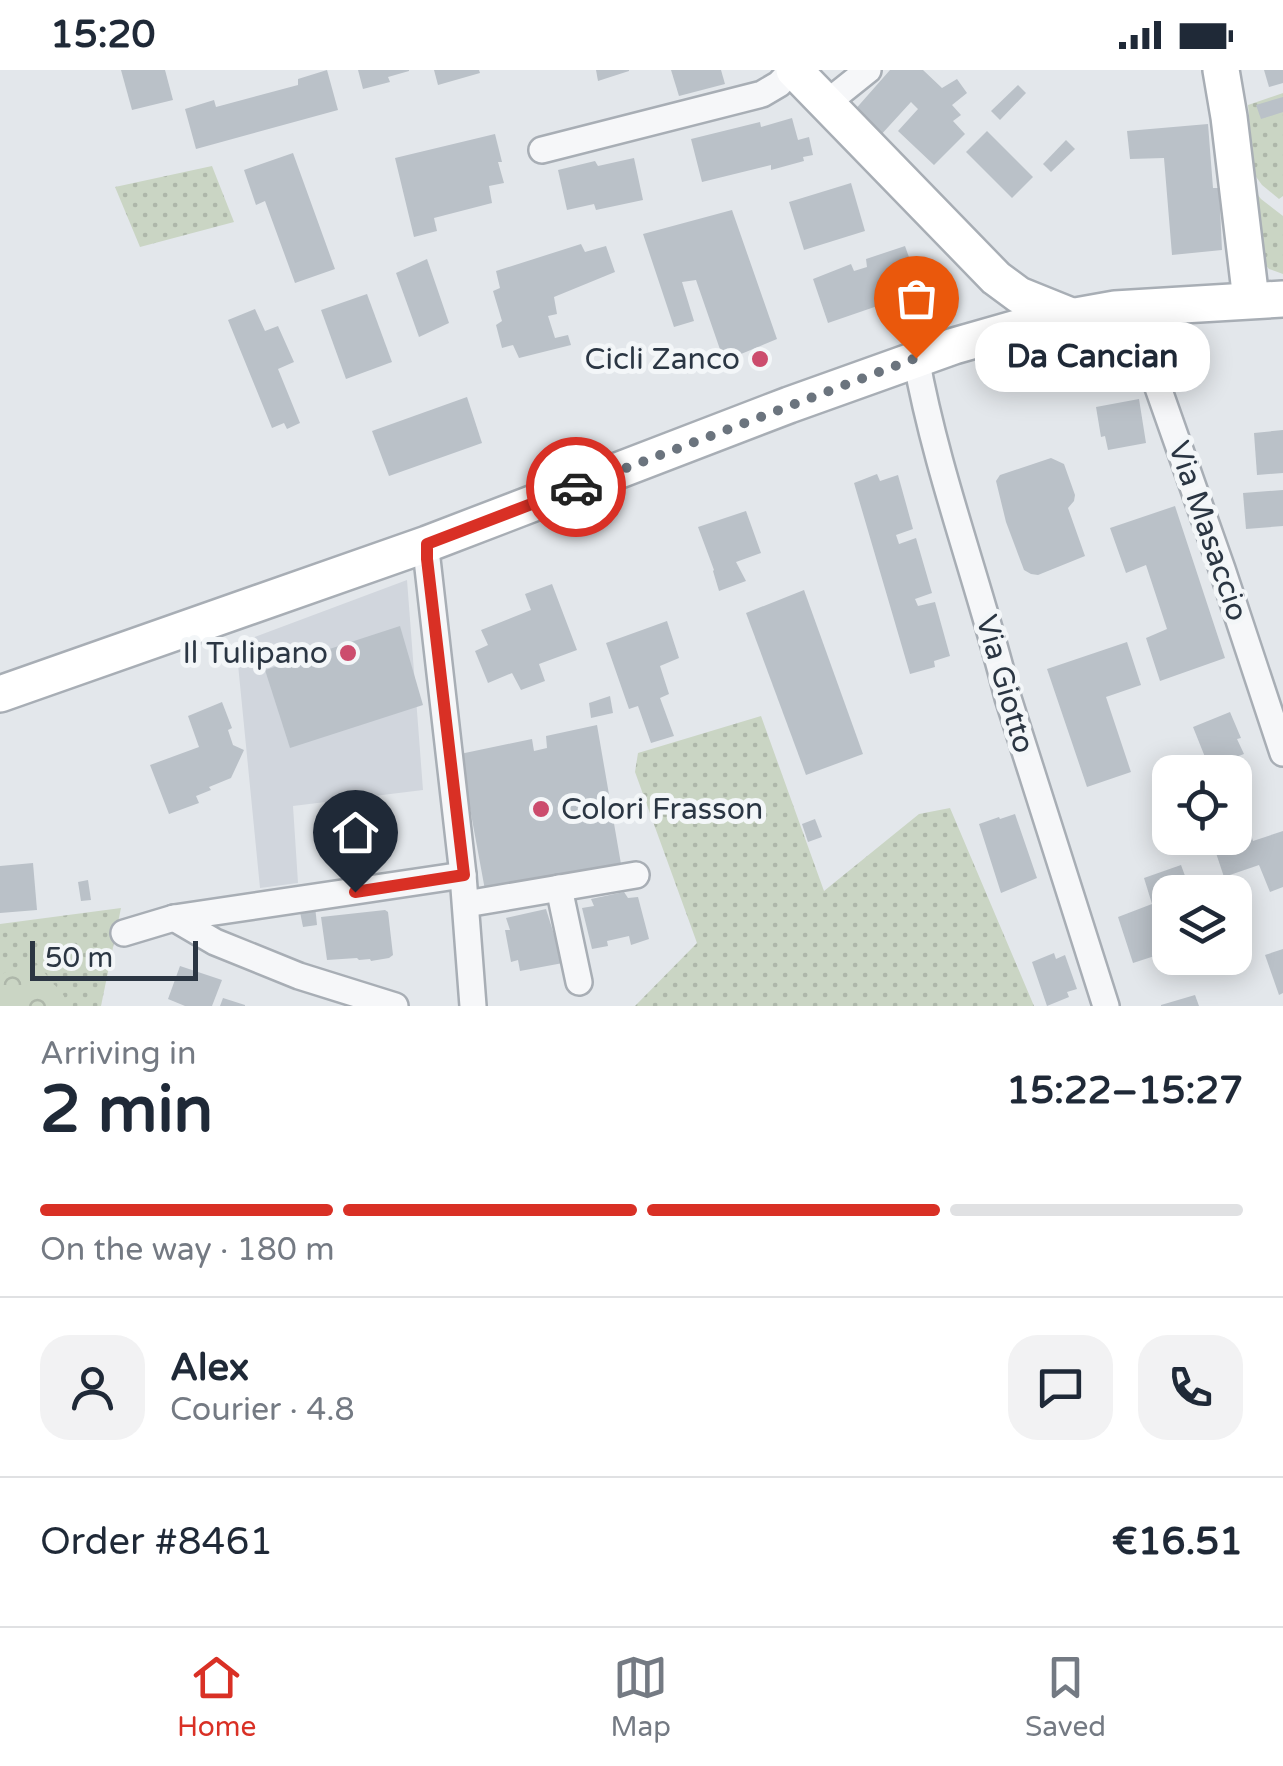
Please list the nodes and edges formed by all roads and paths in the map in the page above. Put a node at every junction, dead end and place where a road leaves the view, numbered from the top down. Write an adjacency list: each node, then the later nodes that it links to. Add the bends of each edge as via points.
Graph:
1 (793, 70): 4 (main road); 5 (street, via 762,94)
2 (868, 70): 4 (street)
3 (1221, 70): 6 (main road)
4 (828, 102): 8 (main road)
5 (542, 150)
6 (1267, 300): 7 (main road)
7 (1140, 307): 8 (main road, via 1071,316); 12 (street, Via Masaccio, via 1149,362)
8 (1013, 308): 9 (main road, via 983,318 954,346)
9 (916, 358): 10 (main road); 22 (street, Via Giotto, via 1008,698)
10 (427, 544): 11 (main road); 13 (street)
11 (0, 694)
12 (1283, 752)
13 (464, 875): 16 (street); 17 (street)
14 (636, 875): 15 (street)
15 (559, 888): 16 (street); 19 (street)
16 (466, 904): 21 (street)
17 (174, 918): 18 (street); 20 (street, via 299,976)
18 (124, 933)
19 (579, 982)
20 (395, 1006)
21 (473, 1006)
22 (1106, 1006)

